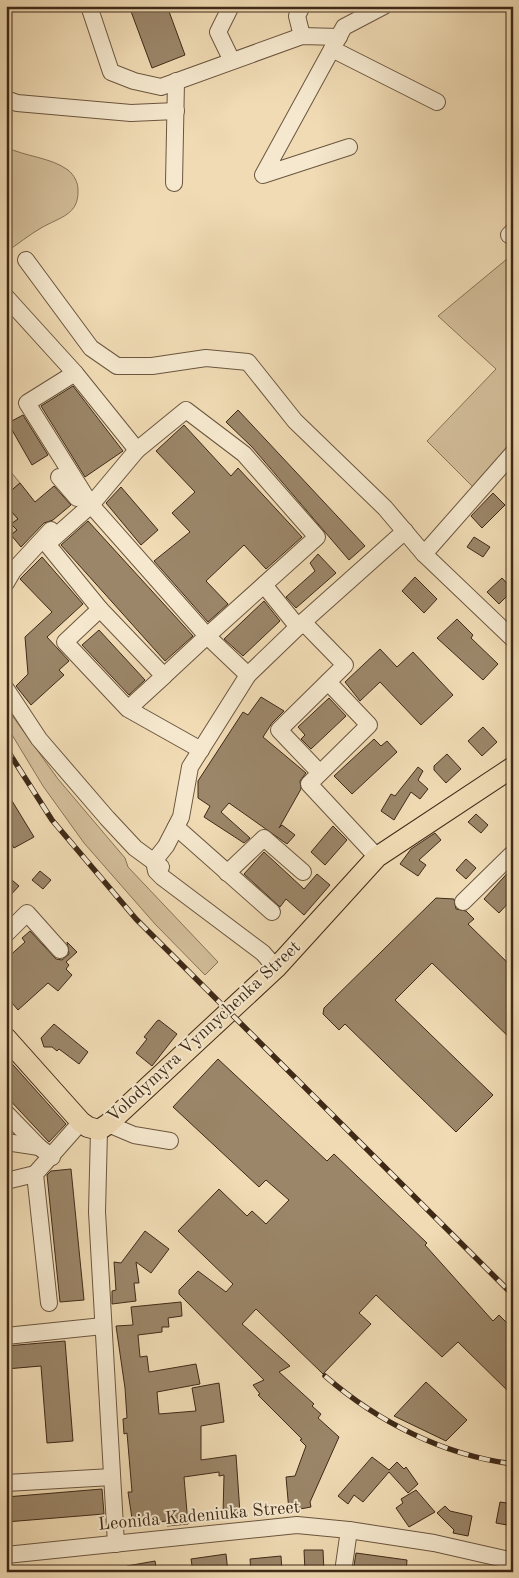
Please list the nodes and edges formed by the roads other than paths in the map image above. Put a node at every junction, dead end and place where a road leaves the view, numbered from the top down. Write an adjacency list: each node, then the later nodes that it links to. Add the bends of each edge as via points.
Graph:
1 (88, 6): 8 (street, via 111,72 161,87)
2 (231, 6): 7 (street, via 218,32)
3 (302, 6): 5 (street, via 297,16)
4 (384, 6): 6 (street, via 344,27)
5 (302, 36): 6 (street); 7 (street)
6 (335, 43): 10 (street); 12 (street, via 262,175)
7 (232, 61): 8 (street)
8 (176, 81): 11 (street)
9 (6, 99): 11 (street, via 17,103 131,113)
10 (437, 102)
11 (176, 111): 13 (street)
12 (349, 147)
13 (174, 183)
14 (26, 260): 21 (street, via 91,348 117,366 152,366 206,358 248,362 295,421 386,508)
15 (6, 297): 16 (street)
16 (75, 373): 17 (street); 20 (street, via 27,403)
17 (137, 450): 20 (street); 24 (street, via 186,410 244,454 317,537)
18 (513, 453): 22 (street)
19 (59, 477): 23 (street, via 81,504 43,537 13,571)
20 (91, 505): 25 (street, via 47,544); 27 (street)
21 (405, 531): 22 (street); 26 (street)
22 (424, 554): 28 (street)
23 (6, 584)
24 (264, 585): 26 (street); 27 (street)
25 (100, 609): 30 (street); 33 (street, via 65,642)
26 (300, 625): 29 (street); 31 (street, via 345,665)
27 (206, 636): 29 (street); 30 (street)
28 (513, 639)
29 (248, 675): 34 (street)
30 (164, 676): 33 (street)
31 (328, 682): 36 (street, via 369,725); 36 (street, via 279,730)
32 (6, 689): 40 (street, via 39,738 72,777 135,848)
33 (128, 709): 34 (street)
34 (201, 750): 37 (street, via 190,767 181,817)
35 (513, 767): 38 (main road, Volodymyra Vynnychenka Street)
36 (320, 773): 38 (street, via 308,784)
37 (176, 827): 40 (street); 42 (street)
38 (378, 857): 47 (main road, Volodymyra Vynnychenka Street)
39 (513, 857): 43 (street, via 511,855)
40 (154, 861): 47 (street)
41 (304, 872): 42 (street, via 264,838)
42 (228, 873): 44 (street)
43 (463, 902)
44 (272, 912)
45 (6, 934): 46 (street, via 27,913)
46 (60, 950)
47 (281, 963): 50 (main road, Volodymyra Vynnychenka Street)
48 (6, 1038): 50 (main road)
49 (6, 1113): 53 (street)
50 (96, 1125): 51 (street); 53 (street); 57 (street, Volodymyra Vynnychenka Street)
51 (170, 1141)
52 (6, 1142): 53 (street)
53 (45, 1152): 54 (street)
54 (35, 1174): 55 (street); 56 (street)
55 (6, 1181)
56 (49, 1303)
57 (103, 1326): 58 (street); 59 (street, Volodymyra Vynnychenka Street)
58 (6, 1336)
59 (112, 1477): 60 (street); 62 (street, Volodymyra Vynnychenka Street)
60 (6, 1483)
61 (349, 1530): 62 (street, Leonida Kadeniuka Street, via 297,1525); 64 (street, Leonida Kadeniuka Street, via 434,1543); 65 (street)
62 (116, 1544): 63 (street, Leonida Kadeniuka Street)
63 (6, 1555)
64 (513, 1561)
65 (343, 1572)

